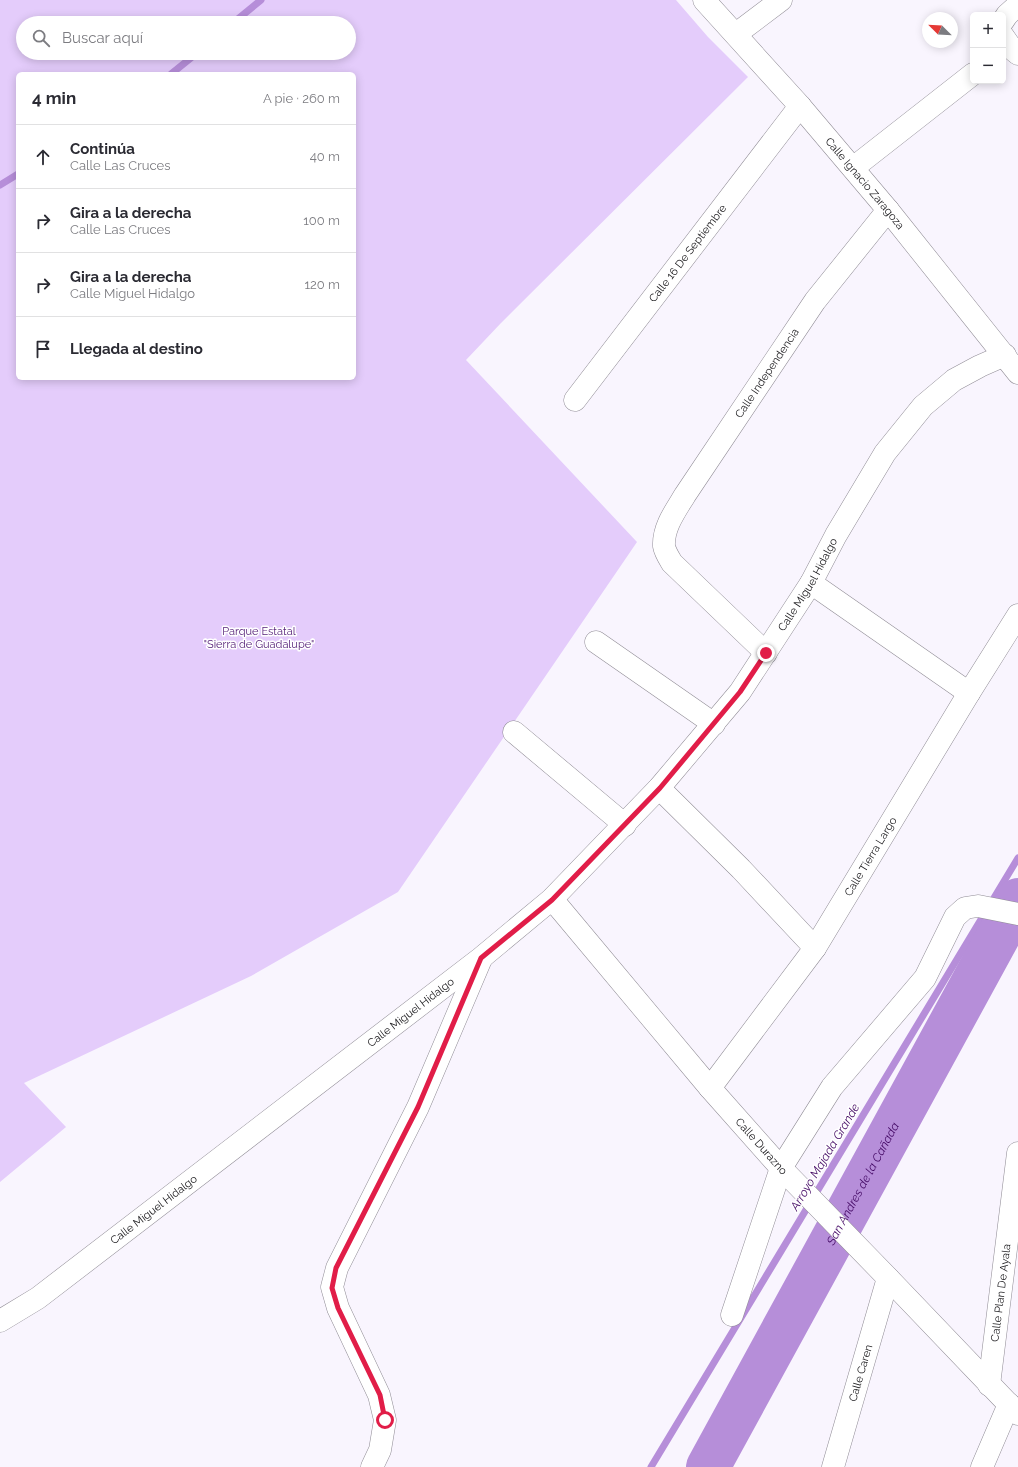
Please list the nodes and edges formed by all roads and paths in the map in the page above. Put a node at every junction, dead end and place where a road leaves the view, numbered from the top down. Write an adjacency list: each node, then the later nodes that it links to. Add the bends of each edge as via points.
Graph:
1 (704, 0): 5 (street, Calle Ignacio Zaragoza)
2 (781, 0): 5 (street)
3 (1018, 5): 4 (street)
4 (1006, 16)
5 (736, 34): 7 (street, Calle Ignacio Zaragoza)
6 (970, 76): 8 (street)
7 (800, 106): 8 (street, Calle Ignacio Zaragoza); 12 (street, Calle 16 De Septiembre)
8 (853, 168): 9 (street, Calle Ignacio Zaragoza)
9 (888, 210): 10 (street, Calle Ignacio Zaragoza); 16 (street, Calle Independencia, via 815,301 698,476 671,519 666,533 664,546 672,563)
10 (1005, 355): 11 (street, Calle Ignacio Zaragoza); 13 (street, Calle Miguel Hidalgo, via 954,380 923,406 885,453 836,535)
11 (1018, 373)
12 (575, 400)
13 (811, 584): 16 (street, Calle Miguel Hidalgo); 17 (street)
14 (1018, 616): 17 (street, Calle Tierra Largo)
15 (596, 642): 18 (street)
16 (766, 653): 18 (street, Calle Miguel Hidalgo, via 740,692)
17 (969, 693): 24 (street, Calle Tierra Largo)
18 (714, 724): 20 (street, Calle Miguel Hidalgo)
19 (514, 732): 21 (street)
20 (660, 788): 21 (street, Calle Miguel Hidalgo); 24 (street, via 741,869)
21 (624, 825): 22 (street, Calle Miguel Hidalgo)
22 (552, 900): 25 (street, Calle Miguel Hidalgo); 26 (street, Calle Durazno)
23 (1018, 914): 28 (street, via 971,906 955,917 925,978 832,1087)
24 (814, 948): 26 (street, Calle Tierra Largo)
25 (481, 958): 31 (street, Calle Miguel Hidalgo, via 38,1298); 34 (street, via 418,1107 336,1268 332,1288 338,1308 380,1395 385,1420 380,1450)
26 (710, 1088): 28 (street, Calle Durazno)
27 (1018, 1153): 32 (street, Calle Plan De Ayala)
28 (781, 1168): 29 (street, Calle Durazno); 30 (street)
29 (888, 1278): 32 (street, Calle Durazno); 35 (street, Calle Caren)
30 (732, 1315)
31 (0, 1321)
32 (989, 1385): 33 (street, Calle Durazno)
33 (1013, 1409): 36 (street)
34 (372, 1467)
35 (833, 1467)
36 (982, 1467)

